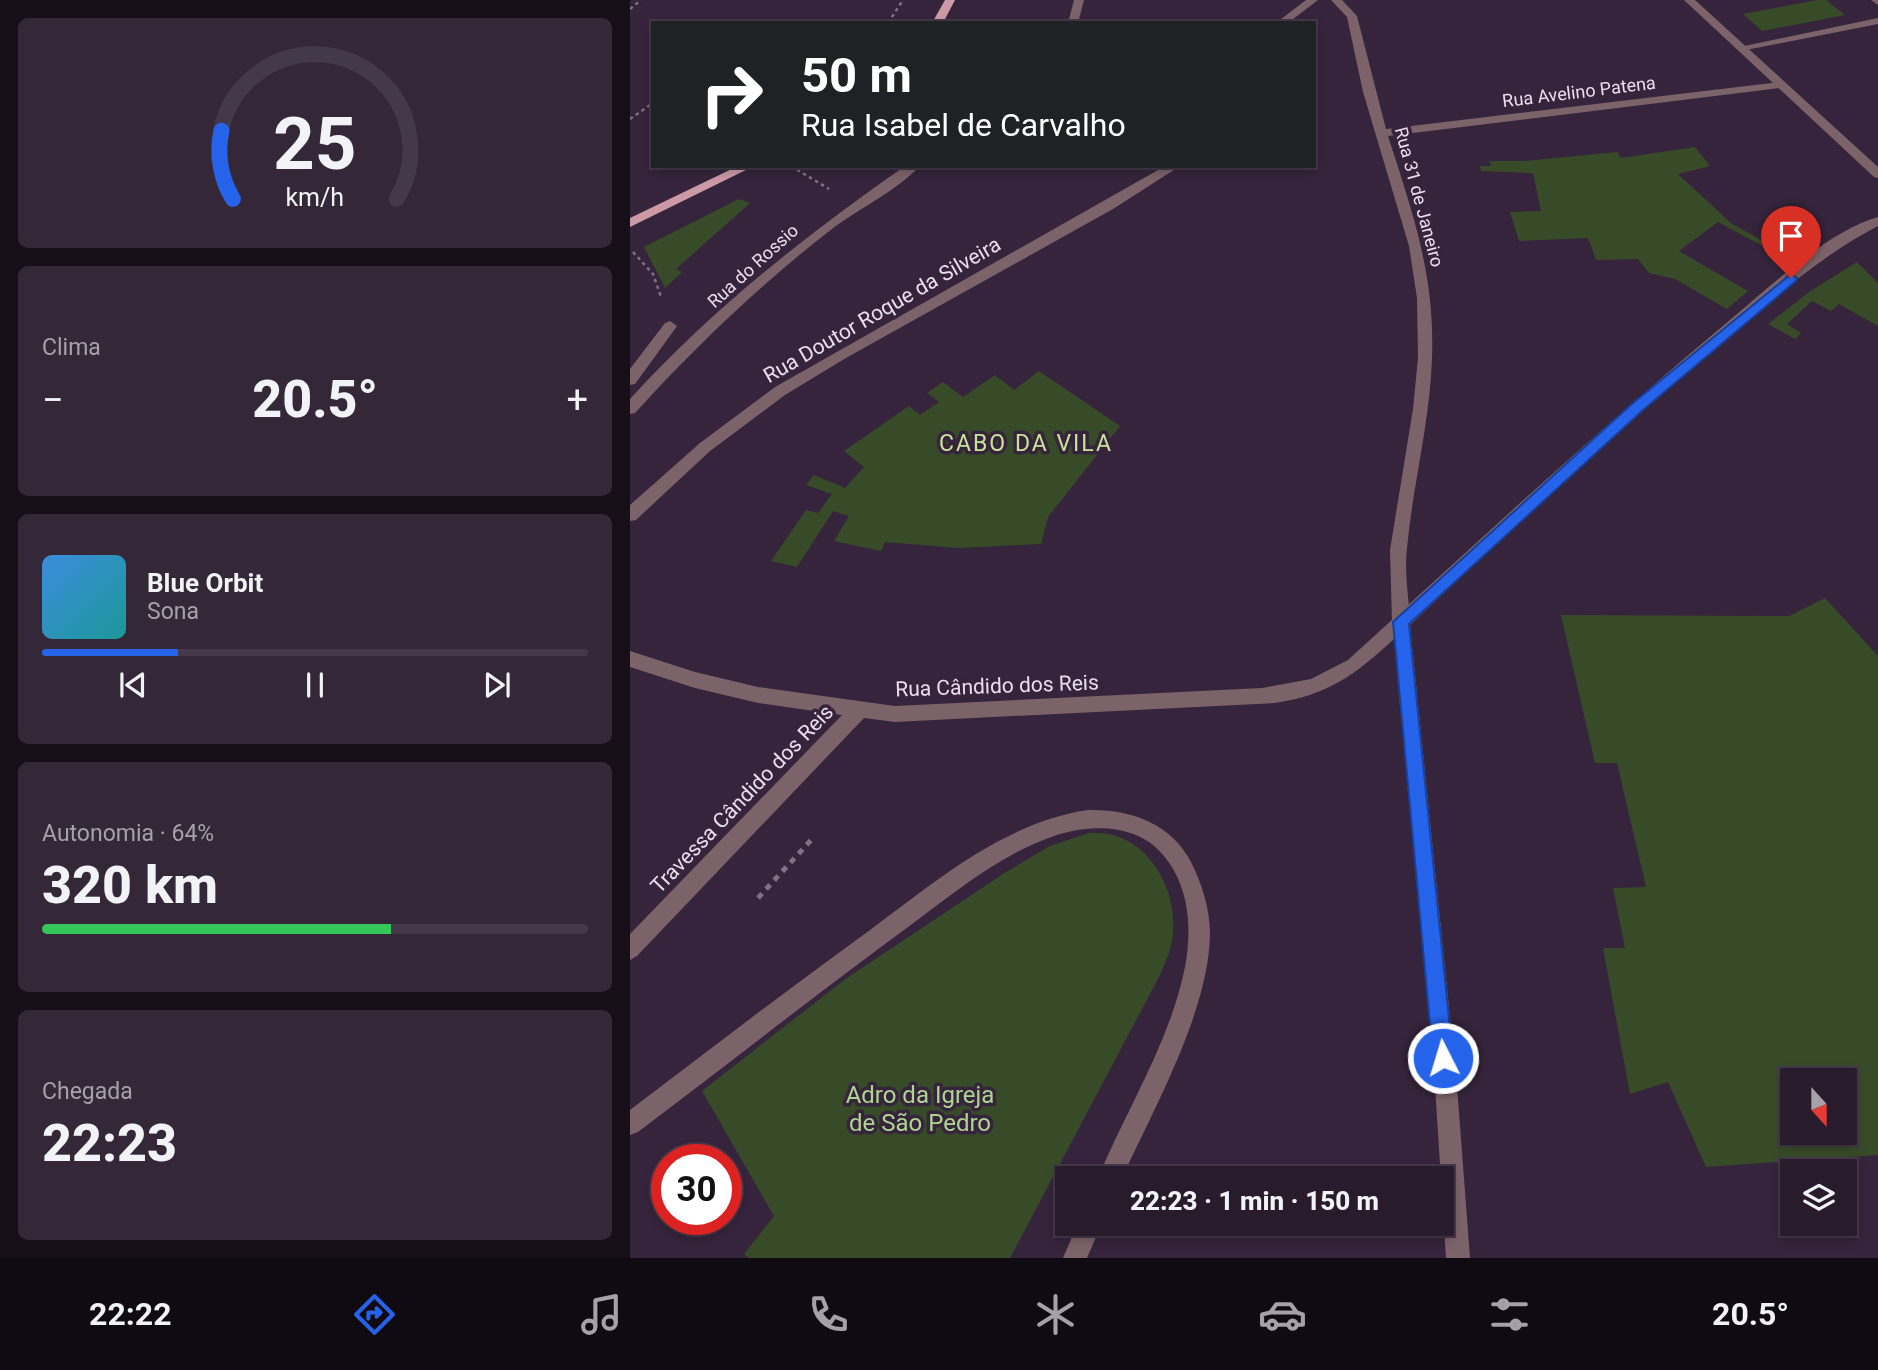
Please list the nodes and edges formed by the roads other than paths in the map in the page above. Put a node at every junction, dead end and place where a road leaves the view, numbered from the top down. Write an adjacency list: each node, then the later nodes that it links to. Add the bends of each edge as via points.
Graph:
1 (950, 0): 6 (main road)
2 (1079, 0): 7 (street)
3 (1313, 0): 8 (street)
4 (1336, 0): 12 (street, Rua 31 de Janeiro, via 1352,16)
5 (1689, 0): 10 (street)
6 (938, 21)
7 (1074, 21)
8 (1284, 21)
9 (1878, 21): 10 (street)
10 (1741, 48): 11 (street)
11 (1781, 85): 12 (street, Rua Avelino Patena); 16 (street)
12 (1382, 134): 23 (street, Rua 31 de Janeiro, via 1416,246 1425,316 1421,409 1398,550)
13 (744, 168): 18 (main road)
14 (911, 168): 21 (street, Rua do Rossio, via 813,237 761,281)
15 (1171, 168): 22 (street, Rua Doutor Roque da Silveira, via 780,391 705,447)
16 (1878, 174)
17 (1878, 221): 23 (street, Rua Cândido dos Reis, via 1820,256 1699,354)
18 (630, 223)
19 (670, 326): 20 (street)
20 (630, 380)
21 (630, 409)
22 (630, 515)
23 (1401, 622): 25 (street, Rua Cândido dos Reis, via 1339,676 1275,695 913,715); 31 (street, Rua 31 de Janeiro)
24 (630, 659): 25 (street, Rua Cândido dos Reis, via 727,688)
25 (858, 711): 26 (street, Travessa Cândido dos Reis)
26 (630, 949)
27 (630, 1124): 28 (street, via 871,942 1005,849 1052,827 1097,817 1122,820 1158,836 1173,851 1192,888 1199,939 1177,1025)
28 (1115, 1166)
29 (1084, 1236): 30 (street)
30 (1075, 1258)
31 (1458, 1258)

